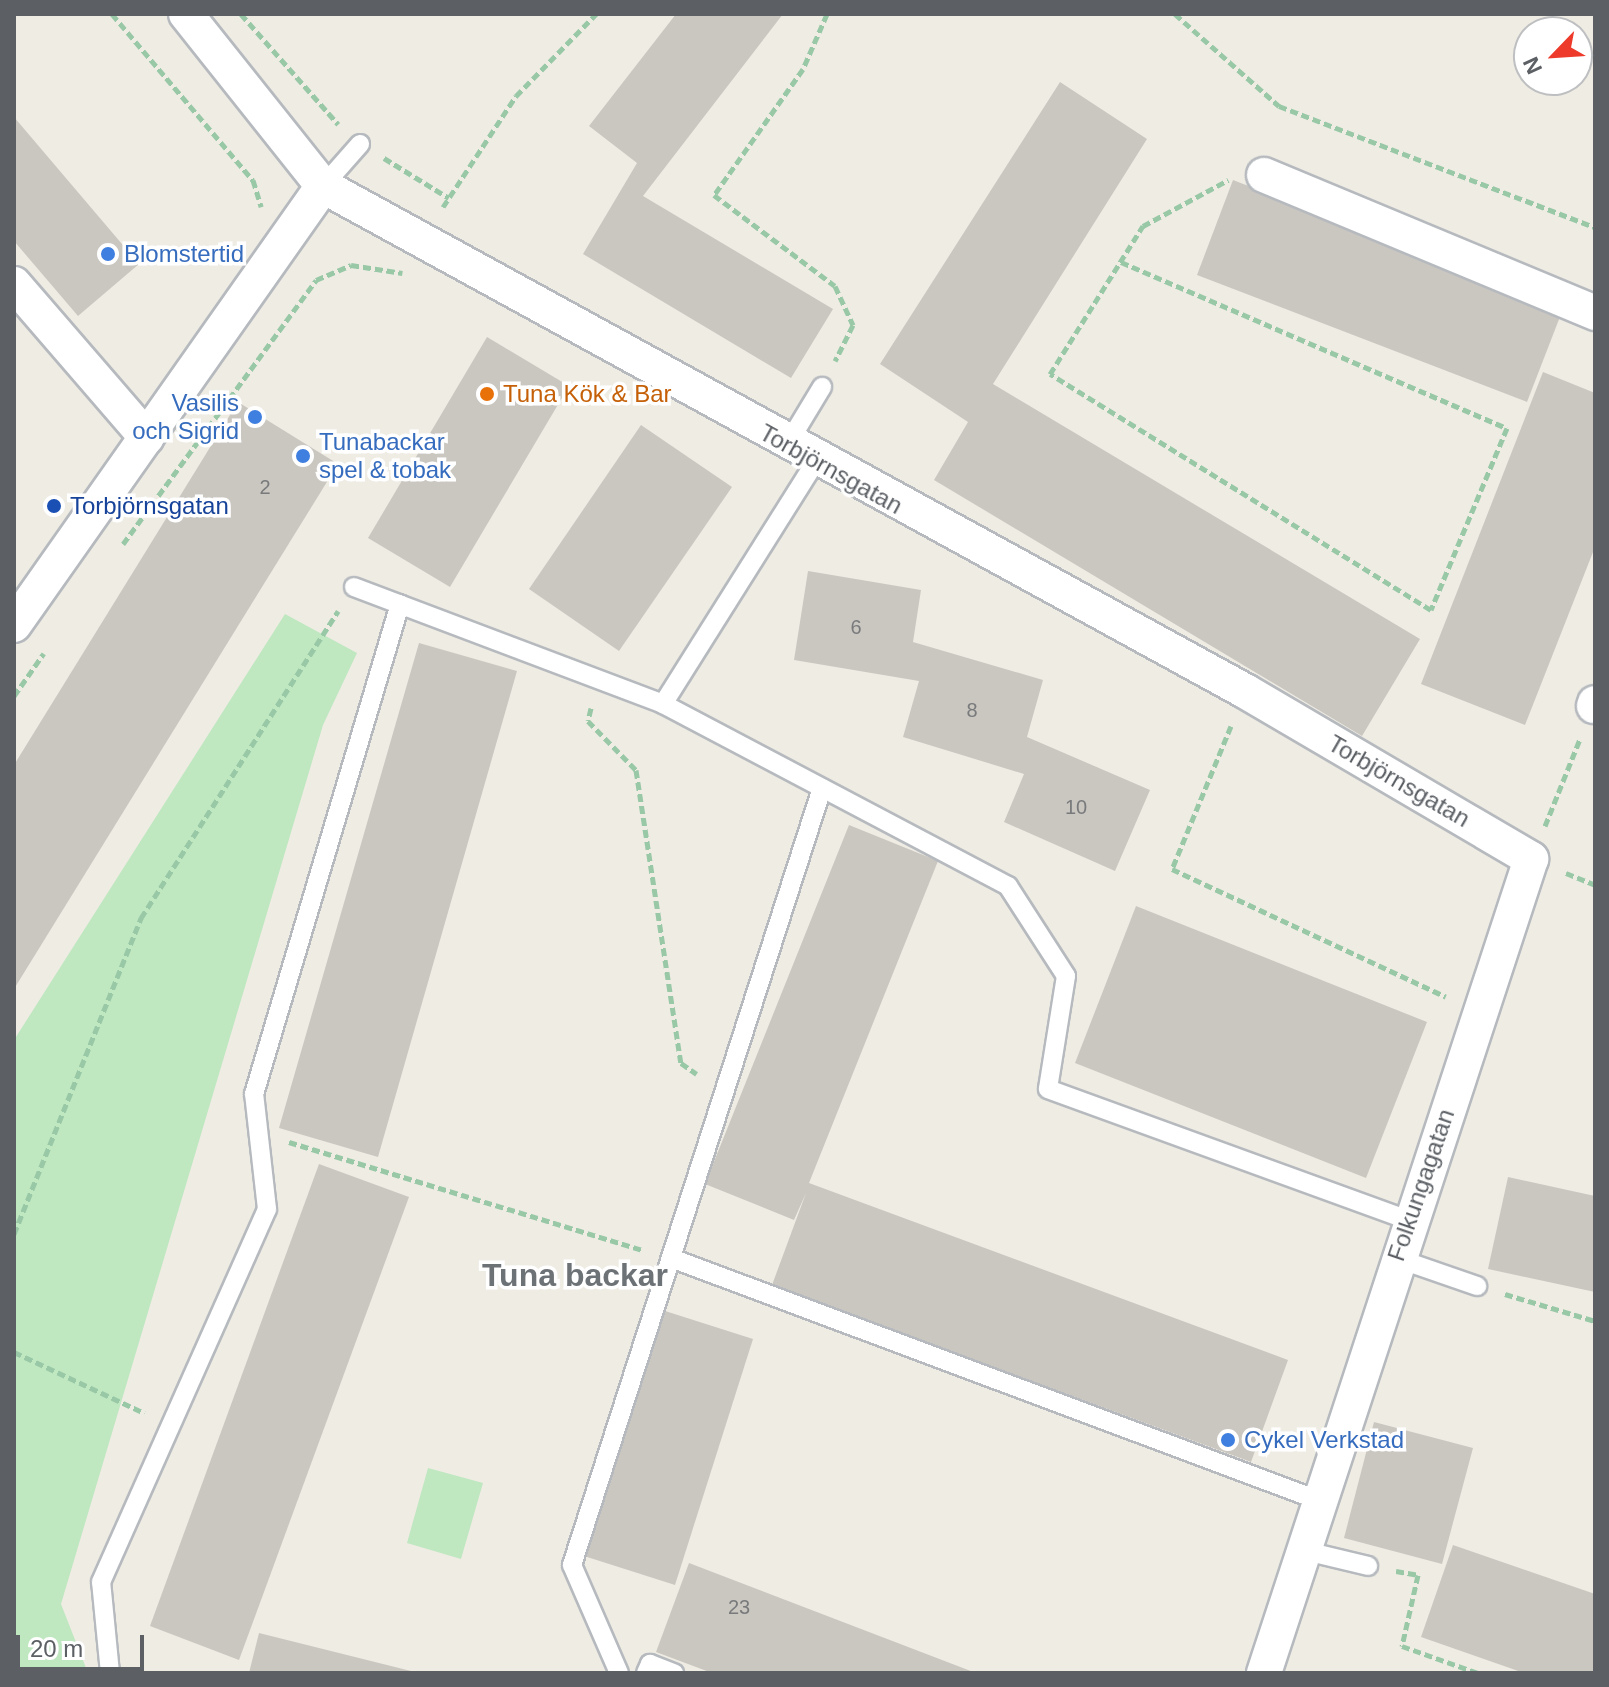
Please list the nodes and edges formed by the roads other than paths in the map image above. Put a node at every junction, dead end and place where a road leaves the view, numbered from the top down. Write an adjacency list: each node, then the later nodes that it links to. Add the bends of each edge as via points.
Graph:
1 (186, 14): 4 (street, Torbjörnsgatan)
2 (360, 144): 4 (lane)
3 (1264, 175): 6 (street)
4 (323, 186): 8 (street); 9 (street, Torbjörnsgatan)
5 (14, 284): 8 (street)
6 (1595, 313)
7 (822, 387): 9 (lane)
8 (147, 438): 12 (street)
9 (802, 453): 13 (lane); 15 (street, Torbjörnsgatan, via 1245,691)
10 (354, 587): 11 (lane)
11 (400, 604): 13 (lane); 23 (lane, via 254,1094 267,1209 101,1582)
12 (14, 625)
13 (663, 704): 14 (lane)
14 (822, 788): 16 (lane, via 1008,886 1066,976 1048,1089); 17 (lane)
15 (1531, 859): 16 (street, Folkungagatan)
16 (1408, 1220): 18 (street, Folkungagatan)
17 (671, 1258): 20 (lane); 24 (lane, via 572,1565)
18 (1396, 1258): 19 (lane); 20 (street, Folkungagatan)
19 (1477, 1286)
20 (1318, 1500): 21 (street, Folkungagatan)
21 (1302, 1550): 22 (lane); 27 (street, Folkungagatan)
22 (1368, 1566)
23 (110, 1673)
24 (619, 1673)
25 (646, 1673): 26 (lane, via 650,1664)
26 (674, 1673)
27 (1264, 1673)

